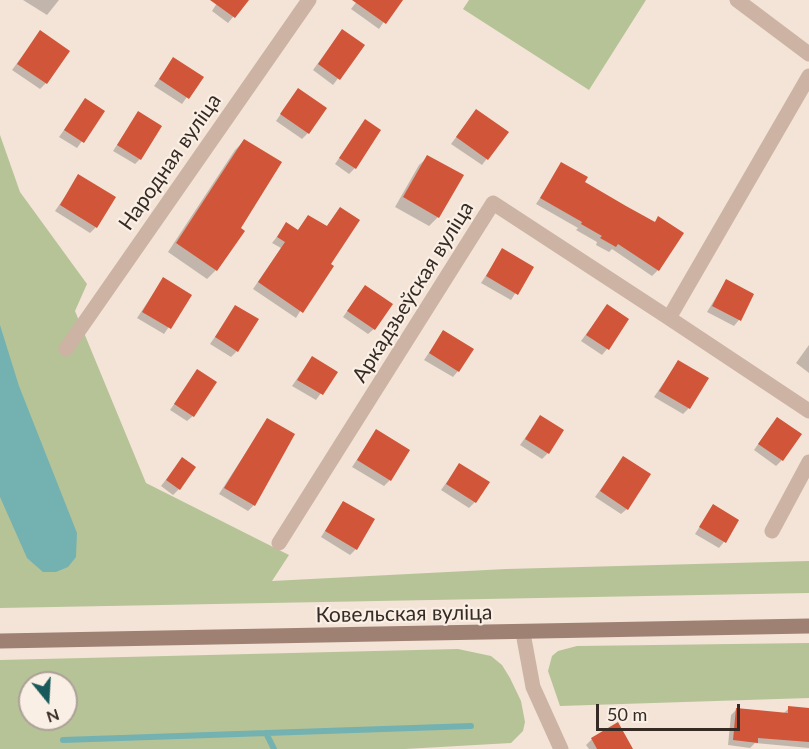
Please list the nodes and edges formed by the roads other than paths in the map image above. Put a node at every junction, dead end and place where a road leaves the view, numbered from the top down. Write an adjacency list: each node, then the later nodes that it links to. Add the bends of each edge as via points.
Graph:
1 (309, 0): 6 (street, Народная вуліца)
2 (737, 0): 3 (street)
3 (809, 54)
4 (809, 76): 5 (street)
5 (669, 318): 7 (street); 10 (street, Аркадзьеўская вуліца, via 493,203)
6 (66, 349)
7 (809, 411)
8 (809, 462): 9 (street)
9 (772, 531)
10 (279, 543)
11 (809, 626): 12 (main road, Ковельская вуліца)
12 (523, 633): 13 (main road, Ковельская вуліца); 14 (street, via 533,687)
13 (0, 641)
14 (561, 749)

